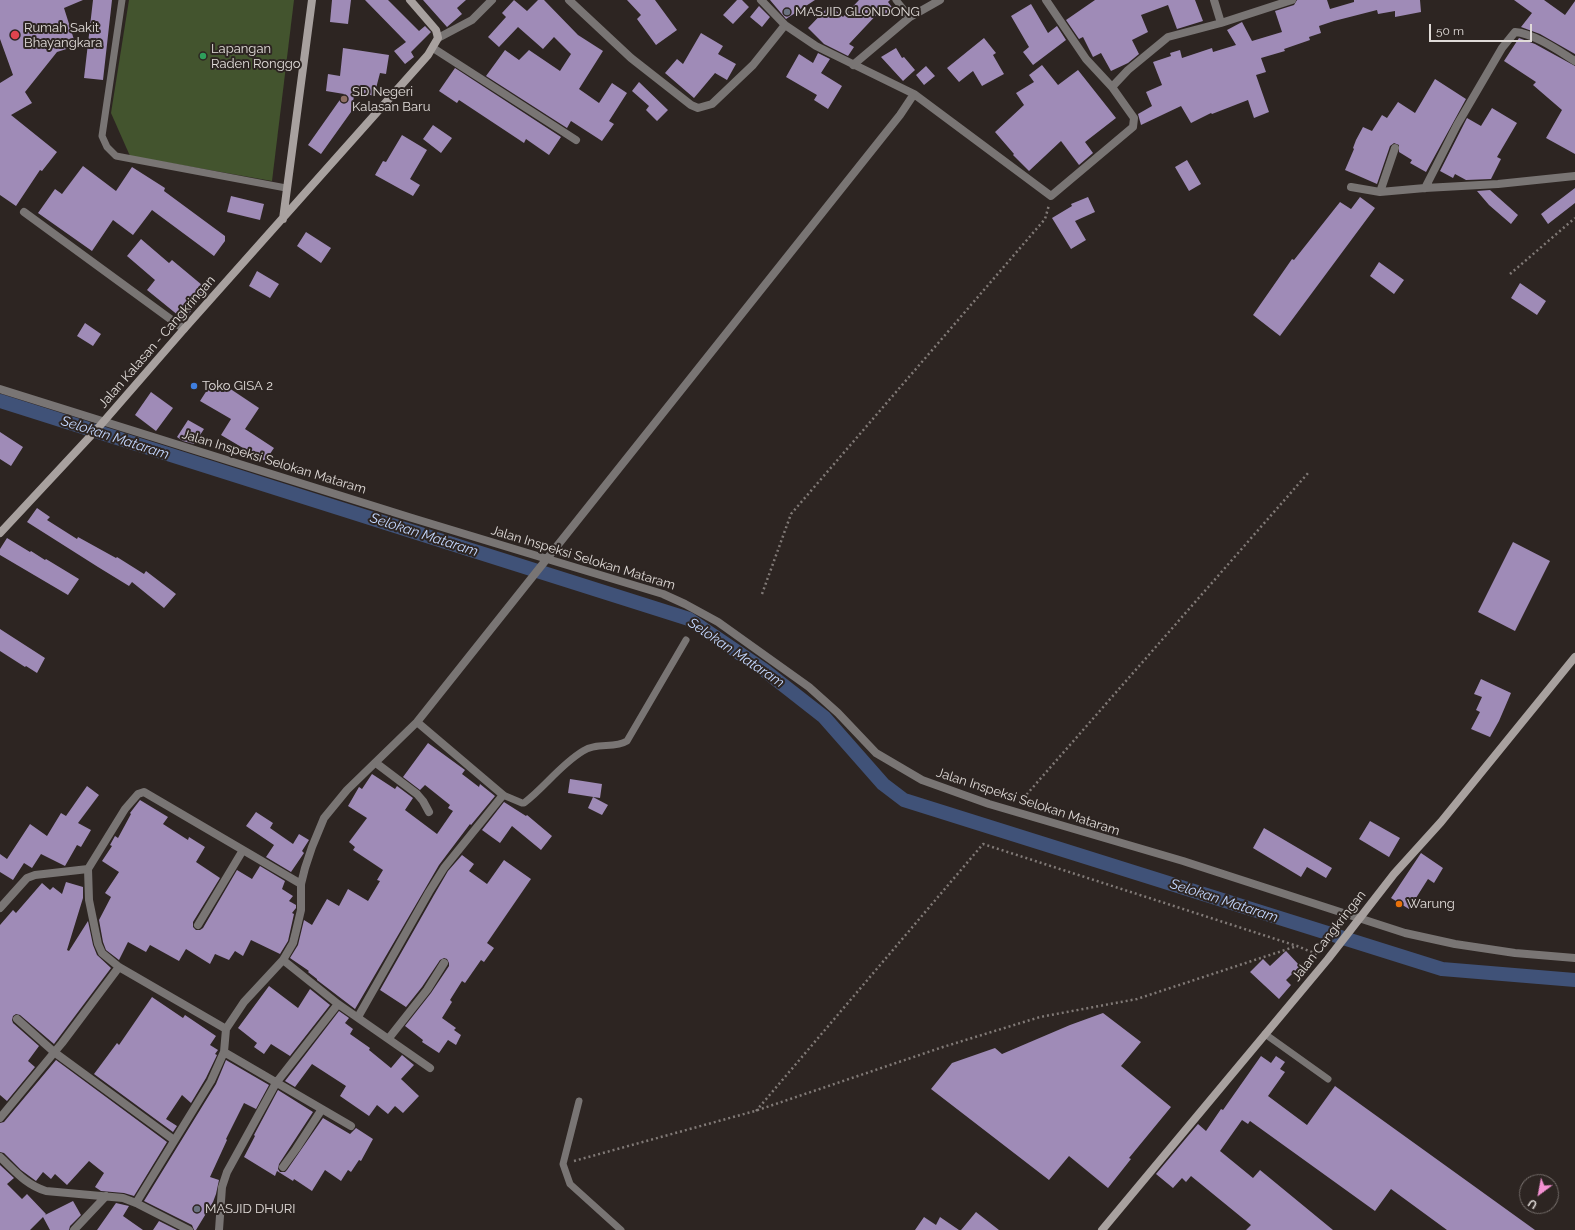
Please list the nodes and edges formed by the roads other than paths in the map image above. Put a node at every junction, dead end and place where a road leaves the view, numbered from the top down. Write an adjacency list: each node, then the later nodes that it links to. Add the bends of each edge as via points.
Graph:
1 (122, 0): 25 (lane, via 102,136 110,150 116,156)
2 (312, 0): 25 (main road)
3 (410, 0): 15 (main road, via 436,30)
4 (492, 0): 15 (street, via 472,20)
5 (569, 0): 14 (street, via 630,58 698,108 712,104 753,65)
6 (761, 0): 14 (street)
7 (896, 0): 12 (lane)
8 (940, 0): 12 (street)
9 (1046, 0): 19 (street, via 1086,58)
10 (1214, 0): 13 (street)
11 (1292, 0): 13 (street)
12 (910, 17): 18 (street)
13 (1221, 23): 19 (street, via 1168,37 1128,70)
14 (785, 25): 18 (street, via 816,46)
15 (438, 38): 16 (main road, Jalan Kalasan - Cangkringan)
16 (433, 48): 21 (street); 29 (main road, Jalan Kalasan - Cangkringan)
17 (1575, 61): 26 (street, via 1523,33 1515,32 1502,48 1457,125)
18 (853, 65): 20 (street)
19 (1112, 87): 20 (street, via 1134,118 1133,127 1051,196)
20 (914, 94): 34 (street, via 900,115)
21 (576, 140)
22 (1395, 148): 27 (street)
23 (1575, 176): 26 (street)
24 (1352, 187): 27 (street)
25 (286, 188): 29 (main road)
26 (1425, 188): 27 (street)
27 (1380, 192)
28 (24, 212): 30 (street)
29 (282, 219): 30 (main road, Jalan Kalasan - Cangkringan)
30 (184, 329): 32 (main road, Jalan Kalasan - Cangkringan)
31 (0, 389): 32 (street, Jalan Inspeksi Selokan Mataram)
32 (104, 421): 33 (main road, Jalan Kalasan - Cangkringan); 34 (street, Jalan Inspeksi Selokan Mataram)
33 (0, 532)
34 (547, 559): 37 (street); 45 (street, Jalan Inspeksi Selokan Mataram, via 663,594 718,622 809,687 838,713 876,754 922,780 1012,811 1183,862)
35 (686, 640): 39 (lane, via 627,740 617,745 595,746 583,750 524,803)
36 (1574, 660): 45 (main road, Jalan Cangkringan)
37 (417, 722): 38 (street); 39 (street)
38 (376, 763): 40 (street, via 417,794); 43 (street, via 347,790 324,818 305,868)
39 (503, 796): 52 (street, via 444,868)
40 (429, 812)
41 (243, 850): 42 (street, via 144,792 138,794 125,809); 43 (street); 46 (street)
42 (88, 869): 44 (street, via 27,878); 50 (street, via 89,900 98,944 102,953)
43 (302, 884): 48 (street, via 301,910 293,943)
44 (0, 908)
45 (1356, 921): 47 (street, Jalan Inspeksi Selokan Mataram, via 1455,944); 55 (main road, Jalan Cangkringan, via 1328,959)
46 (198, 925)
47 (1575, 958)
48 (284, 960): 51 (street); 54 (street, via 244,1002)
49 (444, 963): 56 (street, via 427,990)
50 (119, 967): 54 (street); 57 (street)
51 (338, 1004): 52 (street); 61 (street)
52 (358, 1017): 56 (street)
53 (17, 1019): 57 (street)
54 (226, 1029): 58 (street)
55 (1265, 1034): 60 (lane); 75 (main road, Jalan Cangkringan)
56 (388, 1038): 59 (street)
57 (54, 1052): 64 (street); 66 (street)
58 (224, 1052): 61 (street); 66 (street, via 212,1081)
59 (430, 1068)
60 (1328, 1079)
61 (276, 1083): 63 (street); 73 (street, via 227,1172 222,1187)
62 (579, 1101): 74 (lane, via 564,1164 570,1184)
63 (322, 1109): 65 (street); 68 (street)
64 (0, 1118)
65 (351, 1126)
66 (174, 1140): 70 (street)
67 (0, 1157): 69 (street, via 35,1188)
68 (283, 1167)
69 (106, 1196): 70 (street); 71 (street)
70 (136, 1203): 72 (street)
71 (74, 1230)
72 (189, 1230)
73 (219, 1230)
74 (621, 1230)
75 (1102, 1230)

